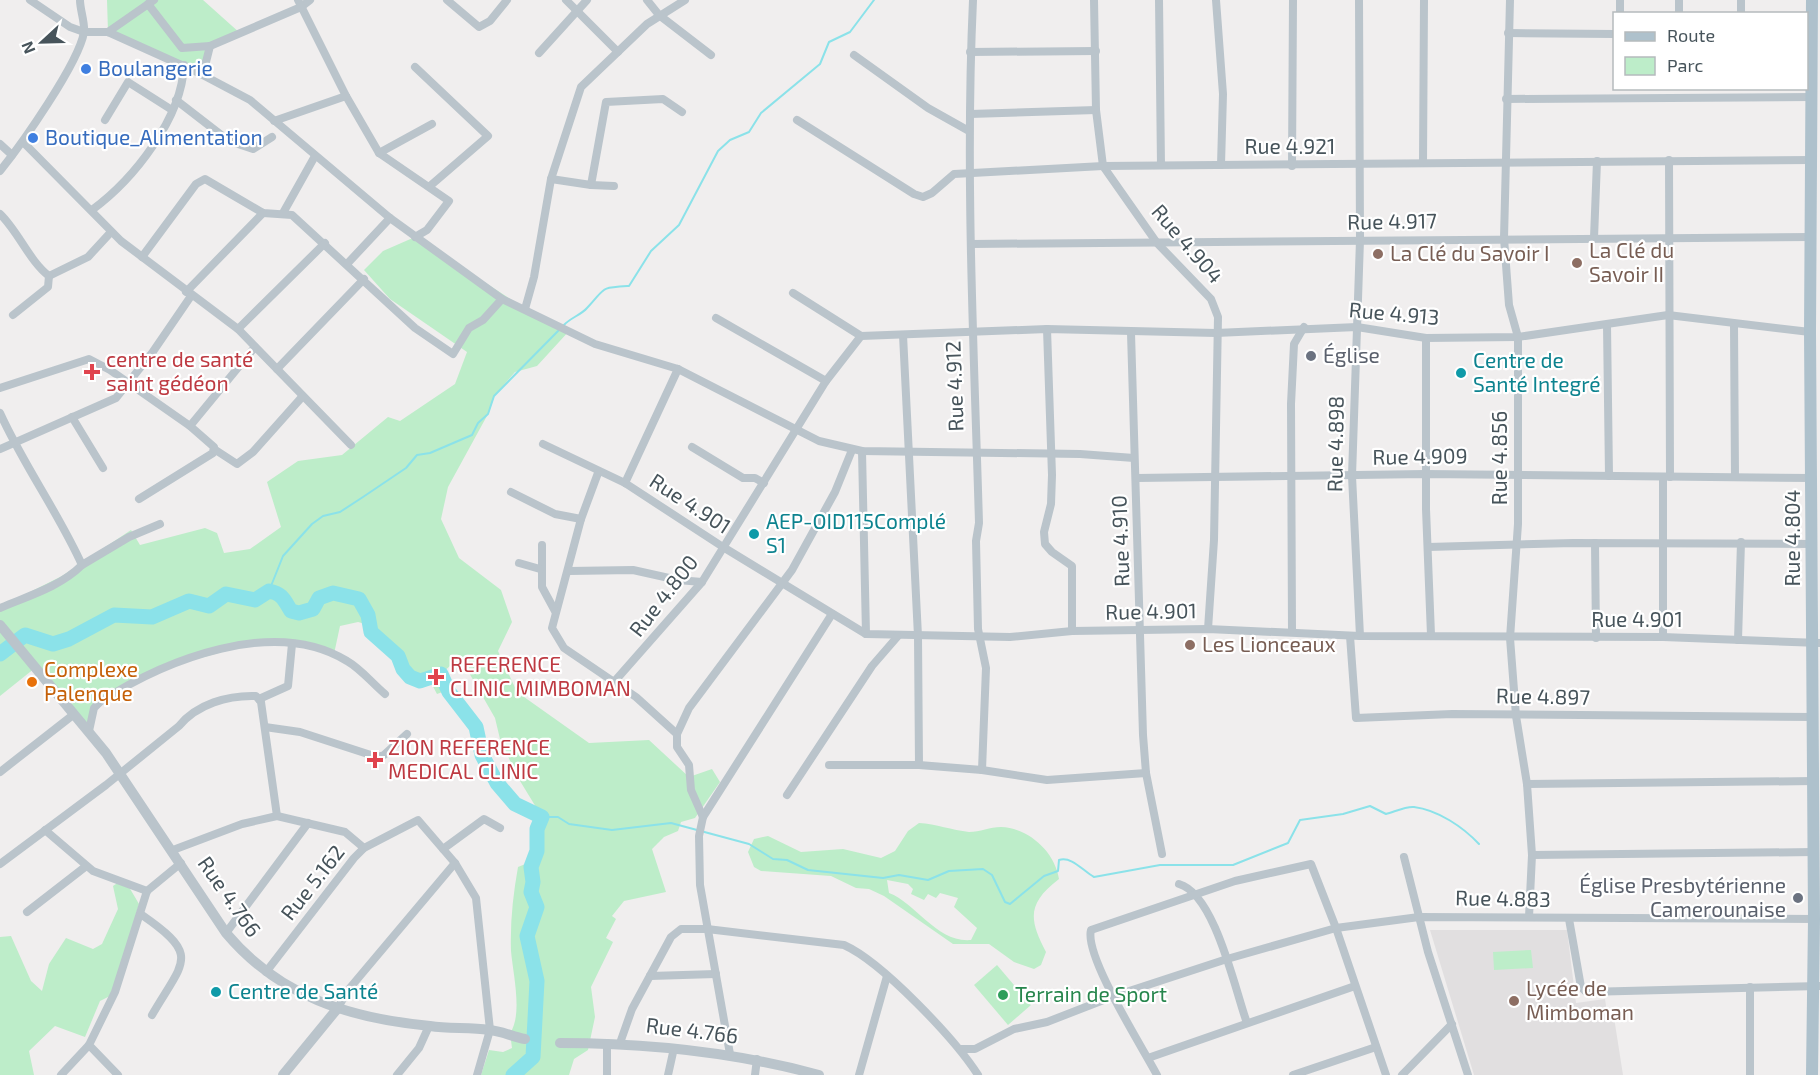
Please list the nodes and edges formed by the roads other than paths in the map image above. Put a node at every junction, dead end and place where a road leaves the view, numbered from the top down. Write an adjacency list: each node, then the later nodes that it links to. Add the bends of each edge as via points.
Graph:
1 (30, 0): 23 (street)
2 (80, 0): 23 (street)
3 (310, 0): 20 (street)
4 (447, 0): 5 (street, via 479,27 490,21)
5 (507, 0)
6 (566, 0): 21 (street)
7 (587, 0): 21 (street)
8 (647, 0): 22 (street)
9 (685, 0): 22 (street)
10 (973, 0): 31 (street, Rue 4.912)
11 (1094, 0): 29 (street, Rue 4.904)
12 (1160, 0): 62 (street)
13 (1216, 0): 63 (street, via 1223,94)
14 (1293, 0): 66 (street)
15 (1359, 0): 64 (street, Rue 4.898)
16 (1424, 0): 61 (street)
17 (1510, 0): 25 (street, Rue 4.856)
18 (1812, 0): 26 (main road, Rue 4.804)
19 (151, 2): 24 (street); 28 (street, via 182,48)
20 (299, 3): 28 (street); 38 (street)
21 (578, 12): 30 (street); 32 (street)
22 (659, 15): 30 (street); 33 (street)
23 (84, 32): 24 (street); 52 (street, via 74,58)
24 (108, 32): 35 (street)
25 (1508, 33): 27 (street); 40 (street, Rue 4.856)
26 (1810, 33): 39 (main road, Rue 4.804)
27 (1613, 34)
28 (210, 46): 37 (street)
29 (1096, 51): 31 (street); 43 (street, Rue 4.904)
30 (618, 52): 69 (street, via 581,87)
31 (970, 52): 45 (street, Rue 4.912)
32 (539, 53)
33 (711, 55)
34 (855, 55): 50 (street, via 928,108)
35 (184, 65): 37 (street); 41 (street)
36 (415, 67): 71 (street, via 488,136)
37 (199, 73): 48 (street, via 250,100)
38 (346, 96): 48 (street); 54 (street)
39 (1813, 97): 40 (street); 58 (main road, Rue 4.804)
40 (1506, 99): 59 (street, Rue 4.856)
41 (176, 100): 42 (street); 51 (street, via 229,141 253,149)
42 (172, 110): 46 (street, via 128,82); 73 (street, via 138,166)
43 (1096, 110): 45 (street); 65 (street, Rue 4.904)
44 (682, 112): 70 (street, via 663,99 606,102)
45 (970, 114): 50 (street, Rue 4.912)
46 (105, 120)
47 (797, 120): 68 (street, Rue 4.921, via 923,197 949,177)
48 (274, 121): 56 (street)
49 (432, 124): 54 (street)
50 (969, 131): 68 (street, Rue 4.912)
51 (272, 137)
52 (23, 142): 55 (street); 73 (street)
53 (0, 144): 55 (street)
54 (379, 153): 71 (street)
55 (12, 155): 67 (street)
56 (315, 156): 75 (street); 77 (street)
57 (1669, 160): 58 (street, Rue 4.921); 60 (street, Rue 4.921); 83 (street)
58 (1813, 160): 80 (main road, Rue 4.804)
59 (1505, 161): 60 (street, Rue 4.921); 61 (street, Rue 4.921); 81 (street, Rue 4.856)
60 (1597, 161): 82 (street)
61 (1423, 164): 64 (street, Rue 4.921)
62 (1161, 165): 63 (street, Rue 4.921); 65 (street, Rue 4.921)
63 (1221, 165): 66 (street, Rue 4.921)
64 (1359, 165): 66 (street, Rue 4.921); 84 (street, Rue 4.898)
65 (1103, 166): 68 (street, Rue 4.921); 86 (street, Rue 4.904)
66 (1292, 166)
67 (0, 171)
68 (971, 172): 87 (street, Rue 4.912)
69 (551, 178): 70 (street); 95 (street)
70 (591, 185): 72 (street)
71 (430, 186): 79 (street, via 449,201 427,230)
72 (614, 186)
73 (92, 210): 78 (street)
74 (263, 213): 75 (street); 88 (street, via 201,180); 93 (street)
75 (283, 213): 85 (street, via 292,215)
76 (0, 214): 90 (street)
77 (390, 218): 79 (street); 89 (street)
78 (111, 232): 88 (street); 90 (street, via 88,257)
79 (416, 237): 94 (street)
80 (1812, 237): 83 (street, Rue 4.917); 106 (main road, Rue 4.804)
81 (1504, 238): 82 (street, Rue 4.917); 84 (street, Rue 4.917); 111 (street, Rue 4.856, via 1509,305)
82 (1594, 238): 83 (street, Rue 4.917)
83 (1670, 238): 97 (street)
84 (1360, 240): 86 (street, Rue 4.917); 102 (street, Rue 4.898)
85 (326, 243): 89 (street); 103 (street)
86 (1157, 243): 87 (street, Rue 4.917); 108 (street, Rue 4.904, via 1211,299 1218,317)
87 (972, 244): 105 (street, Rue 4.912)
88 (142, 257): 93 (street)
89 (347, 264): 91 (street)
90 (49, 276): 96 (street, via 48,287)
91 (364, 279): 94 (street, via 415,328 453,354 469,328 483,320); 114 (street)
92 (793, 293): 110 (street)
93 (189, 294): 103 (street); 117 (street)
94 (502, 298): 95 (street)
95 (525, 309): 115 (street, via 595,344)
96 (13, 315)
97 (1668, 315): 99 (street, Rue 4.913); 100 (street, Rue 4.913); 142 (street)
98 (716, 318): 116 (street)
99 (1734, 325): 106 (street, Rue 4.913); 143 (street)
100 (1607, 326): 111 (street, Rue 4.913); 141 (street)
101 (1304, 327): 102 (street, Rue 4.913); 108 (street, Rue 4.913); 138 (street, via 1294,344)
102 (1357, 327): 112 (street, Rue 4.913); 140 (street, Rue 4.898)
103 (238, 329): 113 (street)
104 (1047, 329): 105 (street, Rue 4.913); 107 (street, Rue 4.913); 133 (street)
105 (972, 332): 109 (street); 132 (street, Rue 4.912)
106 (1810, 332): 145 (main road, Rue 4.804)
107 (1131, 333): 108 (street, Rue 4.913); 134 (street, Rue 4.910)
108 (1216, 333): 146 (street, Rue 4.904)
109 (903, 335): 110 (street); 131 (street)
110 (861, 336): 116 (street, Rue 4.800)
111 (1518, 337): 112 (street, Rue 4.913); 139 (street, Rue 4.856)
112 (1426, 338): 137 (street)
113 (255, 347): 114 (street); 122 (street)
114 (277, 369): 119 (street)
115 (678, 369): 123 (street); 147 (street)
116 (826, 381): 123 (street, Rue 4.800)
117 (128, 383): 118 (street, via 88,359); 121 (street, via 116,398); 122 (street)
118 (0, 388)
119 (302, 397): 126 (street); 129 (street, via 253,452 237,464)
120 (0, 413): 124 (street)
121 (72, 417): 124 (street); 135 (street)
122 (190, 426): 129 (street)
123 (796, 429): 130 (street, via 819,441); 148 (street, Rue 4.800)
124 (15, 443): 128 (street); 162 (street)
125 (543, 444): 136 (street, Rue 4.901)
126 (351, 445)
127 (692, 447): 148 (street, via 743,478)
128 (0, 449)
129 (214, 449): 150 (street)
130 (857, 450): 131 (street); 165 (street, via 792,570); 175 (street)
131 (911, 450): 132 (street); 179 (street)
132 (975, 453): 133 (street); 176 (street, Rue 4.912)
133 (1051, 453): 134 (street); 173 (street, via 1051,504 1045,544 1072,566)
134 (1134, 458): 144 (street, Rue 4.910)
135 (103, 468)
136 (598, 473): 147 (street, Rue 4.901); 151 (street)
137 (1425, 474): 139 (street, Rue 4.909); 140 (street, Rue 4.909); 160 (street)
138 (1291, 475): 140 (street, Rue 4.909); 146 (street, Rue 4.909); 174 (street)
139 (1518, 475): 141 (street, Rue 4.909); 156 (street, Rue 4.856)
140 (1352, 476): 181 (street, Rue 4.898)
141 (1609, 476): 142 (street, Rue 4.909)
142 (1666, 477): 143 (street, Rue 4.909); 155 (street)
143 (1735, 477): 145 (street, Rue 4.909)
144 (1137, 478): 146 (street, Rue 4.909); 172 (street, Rue 4.910)
145 (1812, 478): 157 (main road, Rue 4.804)
146 (1215, 479): 171 (street, Rue 4.904)
147 (625, 483): 159 (street, Rue 4.901)
148 (764, 483): 159 (street, Rue 4.800)
149 (511, 492): 151 (street, via 555,514)
150 (139, 499)
151 (581, 519): 164 (street)
152 (160, 524): 162 (street)
153 (1741, 542): 155 (street); 157 (street); 185 (street)
154 (1595, 543): 155 (street); 156 (street); 184 (street)
155 (1663, 543): 182 (street)
156 (1515, 544): 160 (street); 183 (street, Rue 4.856)
157 (1812, 544): 186 (main road, Rue 4.804)
158 (542, 545): 163 (street)
159 (723, 547): 165 (street, Rue 4.901); 166 (street, Rue 4.800)
160 (1428, 547): 177 (street)
161 (519, 563): 163 (street)
162 (82, 565): 167 (street, via 43,590)
163 (540, 569): 168 (street, via 542,587)
164 (568, 571): 166 (street, via 633,570); 168 (street)
165 (781, 581): 169 (street, Rue 4.901); 197 (street, via 689,708)
166 (702, 582): 188 (street, Rue 4.800)
167 (0, 608)
168 (555, 611): 188 (street, via 552,628 564,648)
169 (831, 614): 175 (street, Rue 4.901); 208 (street)
170 (3, 629): 191 (street, Rue 4.766)
171 (1208, 629): 172 (street, Rue 4.901); 174 (street, Rue 4.901)
172 (1142, 630): 173 (street, Rue 4.901); 203 (street, Rue 4.910, via 1140,674)
173 (1072, 632): 176 (street, Rue 4.901)
174 (1292, 632): 180 (street, Rue 4.901)
175 (866, 634): 178 (street, Rue 4.901)
176 (979, 635): 179 (street, Rue 4.901); 200 (street, Rue 4.912, via 986,668)
177 (1431, 635): 181 (street, Rue 4.901); 183 (street, Rue 4.901)
178 (897, 636): 179 (street, Rue 4.901); 206 (street, via 872,666)
179 (918, 636): 199 (street)
180 (1350, 636): 181 (street, Rue 4.901); 192 (street, Rue 4.897, via 1354,717)
181 (1360, 636)
182 (1664, 637): 184 (street, Rue 4.901); 185 (street, Rue 4.901)
183 (1510, 638): 184 (street, Rue 4.901); 192 (street, Rue 4.856)
184 (1596, 638)
185 (1738, 640): 186 (street, Rue 4.901)
186 (1816, 643): 193 (main road, Rue 4.804)
187 (292, 644): 189 (street, via 334,654 357,668); 190 (street, via 288,686); 195 (street, via 278,641 230,648 148,674 100,702 94,708)
188 (614, 682): 197 (street)
189 (385, 694)
190 (259, 699): 194 (street); 202 (street, via 233,698 201,707)
191 (73, 714): 195 (street, Rue 4.766); 201 (street)
192 (1515, 716): 193 (street, Rue 4.897); 205 (street, Rue 4.856)
193 (1813, 717): 204 (main road, Rue 4.804)
194 (265, 727): 196 (street, via 300,732 377,757); 207 (street)
195 (88, 731): 202 (street, Rue 4.766)
196 (407, 734)
197 (677, 734): 208 (street, via 677,747 689,765 691,790)
198 (829, 765): 199 (street)
199 (919, 765): 200 (street)
200 (982, 770): 203 (street, via 1047,780)
201 (0, 772)
202 (120, 773): 211 (street); 214 (street, Rue 4.766)
203 (1146, 773): 216 (street, Rue 4.910)
204 (1814, 781): 205 (street); 215 (main road, Rue 4.804)
205 (1527, 784): 217 (street, Rue 4.856)
206 (787, 795)
207 (277, 816): 209 (street); 214 (street, via 242,824)
208 (703, 816): 233 (street, via 699,836 700,885)
209 (308, 823): 212 (street, via 345,832); 234 (street)
210 (500, 828): 213 (street, via 484,819)
211 (45, 830): 221 (street); 222 (street)
212 (364, 848): 213 (street, Rue 5.162, via 418,820); 236 (street, Rue 5.162)
213 (443, 849): 220 (street, Rue 5.162)
214 (172, 850): 219 (street, Rue 4.766)
215 (1814, 852): 217 (street); 231 (main road, Rue 4.804)
216 (1162, 854)
217 (1532, 855): 229 (street, Rue 4.856)
218 (1404, 857): 228 (street)
219 (181, 863): 224 (street); 234 (street, Rue 4.766)
220 (455, 863): 244 (street, via 349,989); 249 (street, Rue 5.162, via 479,910)
221 (0, 864)
222 (86, 867): 224 (street); 226 (street)
223 (1179, 884): 225 (street, via 1188,886)
224 (147, 891): 227 (street)
225 (1196, 895): 232 (street, via 1235,881 1311,864); 235 (street, via 1220,936); 243 (street, via 1091,930 1094,953)
226 (27, 912)
227 (142, 915): 245 (street, via 182,950 182,964); 254 (street, via 107,1013)
228 (1419, 917): 229 (street, Rue 4.883); 232 (street, Rue 4.883); 247 (street)
229 (1530, 917): 230 (street, Rue 4.883)
230 (1569, 919): 231 (street, Rue 4.883); 242 (street, via 1581,987 1586,992)
231 (1814, 919): 241 (main road, Rue 4.804)
232 (1336, 928): 235 (street, Rue 4.883); 240 (street)
233 (707, 929): 237 (street); 238 (street, via 675,932); 239 (street, via 844,945 859,952)
234 (226, 933): 236 (street, Rue 4.766)
235 (1227, 959): 243 (street, Rue 4.883); 246 (street)
236 (266, 972): 244 (street, Rue 4.766, via 291,989)
237 (716, 974): 238 (street); 258 (street)
238 (650, 976): 253 (street)
239 (887, 976): 257 (street); 270 (street)
240 (1355, 986): 246 (street); 255 (street)
241 (1816, 986): 242 (street); 278 (main road, Rue 4.804)
242 (1750, 987): 277 (street)
243 (1114, 996): 257 (street, Rue 4.883, via 1047,1022 1014,1029 975,1049); 259 (street)
244 (337, 1010): 248 (street, Rue 4.766); 263 (street)
245 (152, 1015)
246 (1247, 1023): 259 (street)
247 (1452, 1024): 275 (street); 276 (street)
248 (429, 1026): 249 (street, Rue 4.766); 264 (street, via 419,1047)
249 (490, 1030): 250 (street, Rue 4.766); 265 (street)
250 (525, 1039)
251 (560, 1043): 252 (street, Rue 4.766)
252 (607, 1043): 253 (street, Rue 4.766); 266 (street)
253 (620, 1043): 256 (street, Rue 4.766)
254 (88, 1045): 261 (street); 262 (street)
255 (1376, 1047): 273 (street); 274 (street)
256 (674, 1048): 258 (street, Rue 4.766); 267 (street)
257 (960, 1049): 271 (street)
258 (730, 1054): 260 (street, Rue 4.766)
259 (1148, 1058): 272 (street)
260 (757, 1059): 268 (street); 269 (street, Rue 4.766)
261 (62, 1075)
262 (118, 1075)
263 (283, 1075)
264 (397, 1075)
265 (477, 1075)
266 (607, 1075)
267 (668, 1075)
268 (755, 1075)
269 (819, 1075)
270 (859, 1075)
271 (978, 1075)
272 (1157, 1075)
273 (1293, 1075)
274 (1386, 1075)
275 (1402, 1075)
276 (1468, 1075)
277 (1750, 1075)
278 (1812, 1075)

